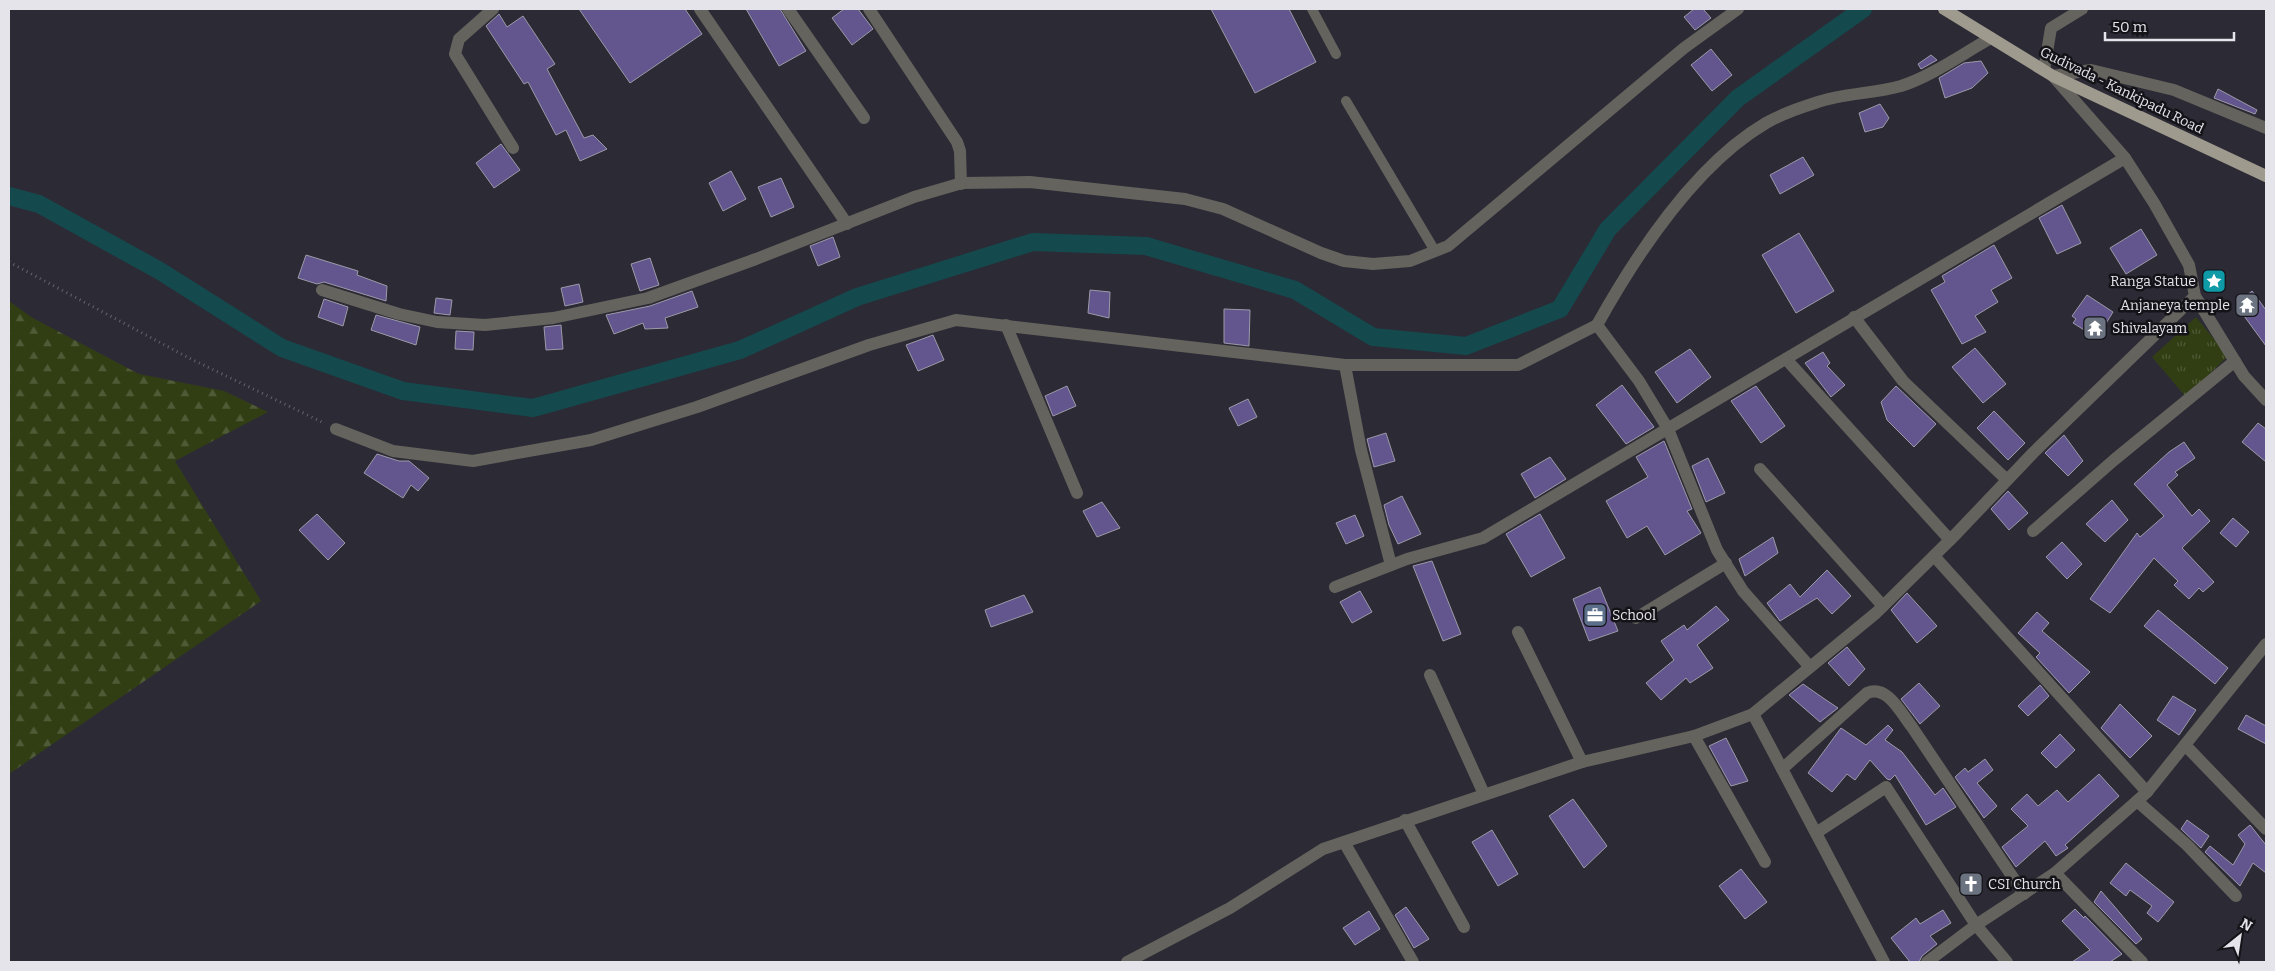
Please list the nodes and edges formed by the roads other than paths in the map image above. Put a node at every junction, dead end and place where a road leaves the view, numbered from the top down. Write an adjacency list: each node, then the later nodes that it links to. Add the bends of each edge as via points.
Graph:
1 (493, 9): 15 (street, via 459,39 455,54)
2 (700, 9): 19 (street)
3 (788, 9): 13 (street)
4 (870, 9): 18 (street, via 956,142 960,151)
5 (1312, 9): 10 (lane)
6 (1738, 9): 20 (street, via 1684,48 1448,246)
7 (1944, 9): 9 (main road, Gudivada - Kankipadu Road)
8 (2082, 9): 11 (street, via 2051,28)
9 (1991, 38): 11 (main road, Gudivada - Kankipadu Road); 25 (street, via 1933,72 1901,86 1817,102 1766,123 1702,174 1627,272)
10 (1336, 54)
11 (2048, 73): 14 (street, via 2091,70 2174,90); 16 (street); 17 (main road, Gudivada - Kankipadu Road)
12 (1346, 101): 20 (lane)
13 (864, 118)
14 (2266, 128)
15 (513, 148)
16 (2125, 158): 22 (street, via 2189,265); 23 (street)
17 (2266, 176)
18 (961, 184): 19 (street, via 914,197); 20 (street, via 1030,182 1185,199 1224,209 1344,261 1373,264 1410,261)
19 (847, 224): 21 (street, via 648,298 553,318 484,325 437,322)
20 (1435, 251)
21 (322, 290)
22 (2194, 296): 27 (street); 33 (street)
23 (1854, 317): 26 (street); 33 (street, via 1903,381)
24 (1006, 325): 28 (street); 30 (street, via 956,320 869,345 697,407 591,440 473,460 393,451); 34 (street)
25 (1597, 325): 28 (street, via 1518,365); 31 (street, via 1639,381)
26 (1786, 359): 31 (street); 36 (street)
27 (2235, 361): 29 (street); 35 (street)
28 (1345, 365): 39 (street, via 1361,450)
29 (2266, 400)
30 (336, 428)
31 (1668, 429): 38 (street); 39 (street, via 1483,538)
32 (1760, 469): 41 (street)
33 (2007, 480): 36 (street)
34 (1077, 493)
35 (2033, 530)
36 (1950, 540): 37 (street)
37 (1934, 556): 41 (street); 52 (street)
38 (1726, 563): 42 (street); 45 (street, via 1743,591)
39 (1391, 565): 40 (street)
40 (1335, 587)
41 (1884, 606): 45 (street)
42 (1636, 618)
43 (1518, 632): 50 (street)
44 (2266, 644): 49 (street)
45 (1810, 667): 47 (street)
46 (1430, 675): 53 (street)
47 (1753, 714): 48 (street); 51 (street)
48 (1694, 736): 50 (street); 59 (street)
49 (2185, 745): 52 (street); 56 (street)
50 (1582, 762): 53 (street)
51 (1782, 769): 57 (street); 61 (street, via 1866,693 1880,691 1912,727)
52 (2147, 792): 54 (street)
53 (1484, 794): 55 (street)
54 (2137, 801): 60 (street); 62 (street, via 2187,845)
55 (1406, 820): 58 (street); 64 (street)
56 (2266, 828)
57 (1816, 833): 63 (street, via 1886,787); 67 (street)
58 (1344, 842): 65 (street, via 1323,850 1230,908); 66 (street)
59 (1765, 862)
60 (2055, 873): 61 (street); 70 (street)
61 (2024, 894): 63 (street)
62 (2236, 896)
63 (1976, 925): 68 (street); 69 (street)
64 (1464, 927)
65 (1127, 962)
66 (1412, 962)
67 (1884, 962)
68 (1927, 962)
69 (2007, 962)
70 (2142, 962)

